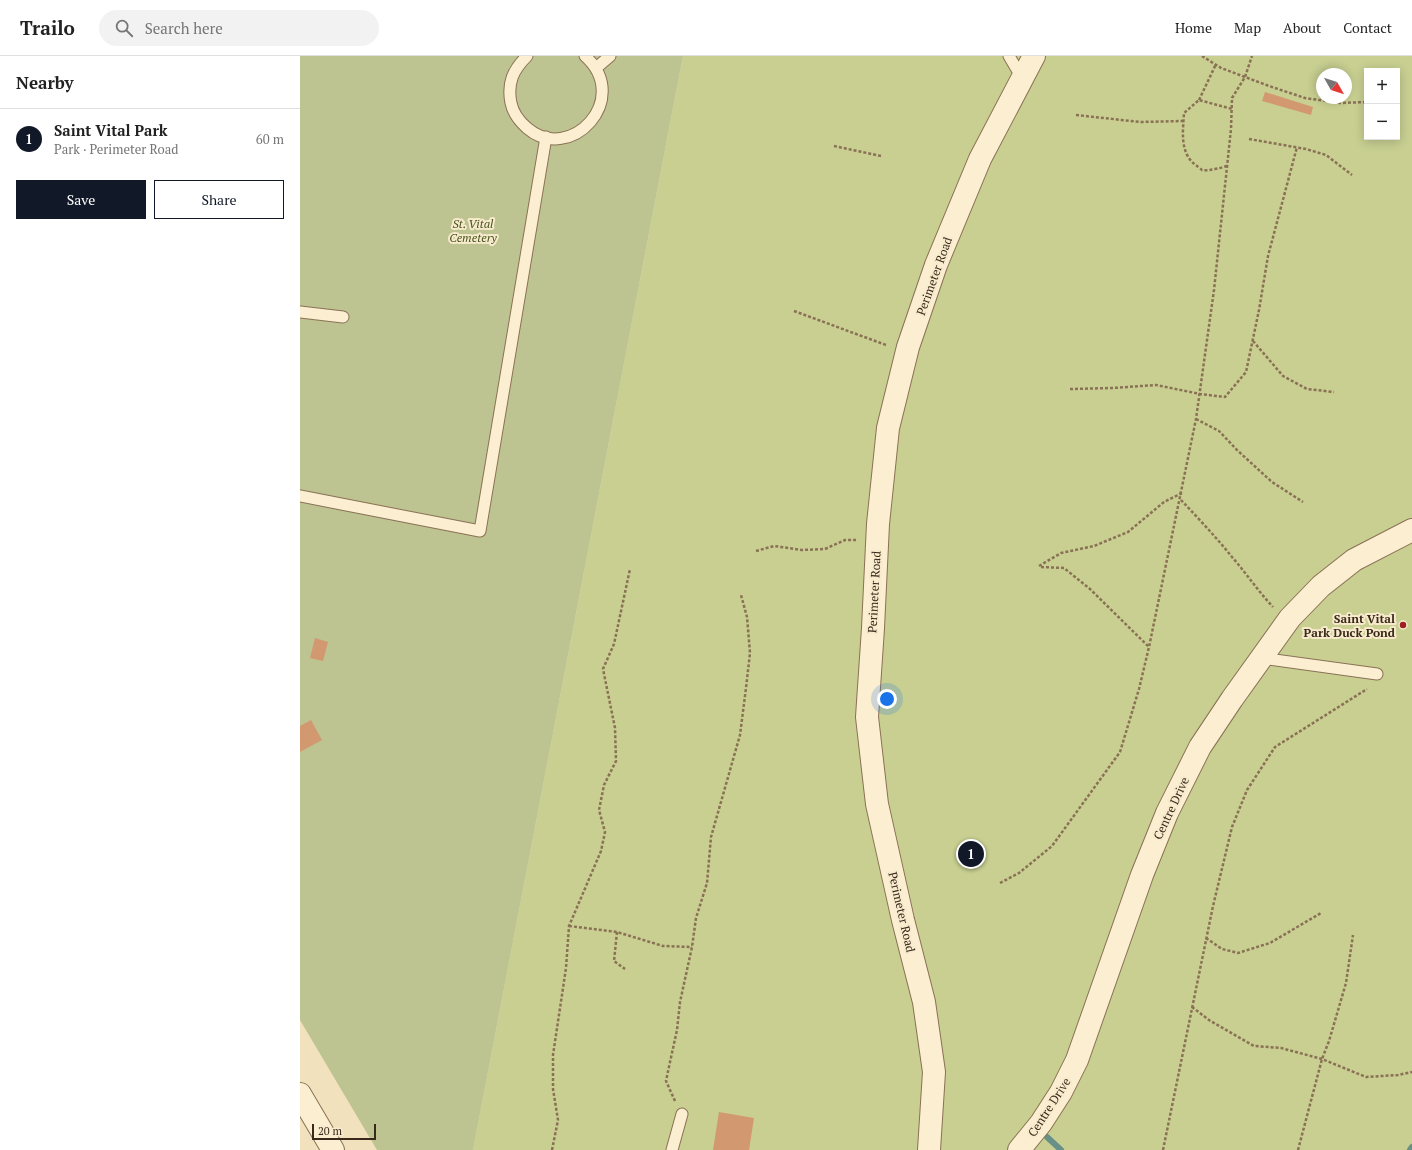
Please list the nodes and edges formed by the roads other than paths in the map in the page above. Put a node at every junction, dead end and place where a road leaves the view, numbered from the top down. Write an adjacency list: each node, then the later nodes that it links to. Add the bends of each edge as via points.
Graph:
1 (527, 56): 8 (lane, via 511,78 509,94 512,109 520,122 532,132)
2 (585, 56): 6 (lane)
3 (610, 56): 6 (lane)
4 (1009, 56): 7 (lane)
5 (1034, 56): 7 (street, Perimeter Road)
6 (596, 68): 8 (lane, via 602,90 597,113 588,125 576,134 561,138)
7 (1022, 78): 19 (street, Perimeter Road, via 980,159 936,266 907,354 888,428 877,540 867,717 877,804 924,1002 932,1056 934,1072)
8 (546, 137): 11 (lane, via 480,531)
9 (300, 312): 10 (lane)
10 (343, 317)
11 (300, 496)
12 (1412, 530): 13 (street, Centre Drive, via 1354,560 1321,586 1287,622)
13 (1262, 658): 14 (lane); 20 (street, Centre Drive, via 1200,746 1167,813 1142,875 1077,1060 1061,1092)
14 (1377, 674)
15 (300, 1094): 17 (street)
16 (682, 1114): 18 (lane)
17 (333, 1150)
18 (672, 1150)
19 (929, 1150)
20 (1019, 1150)

